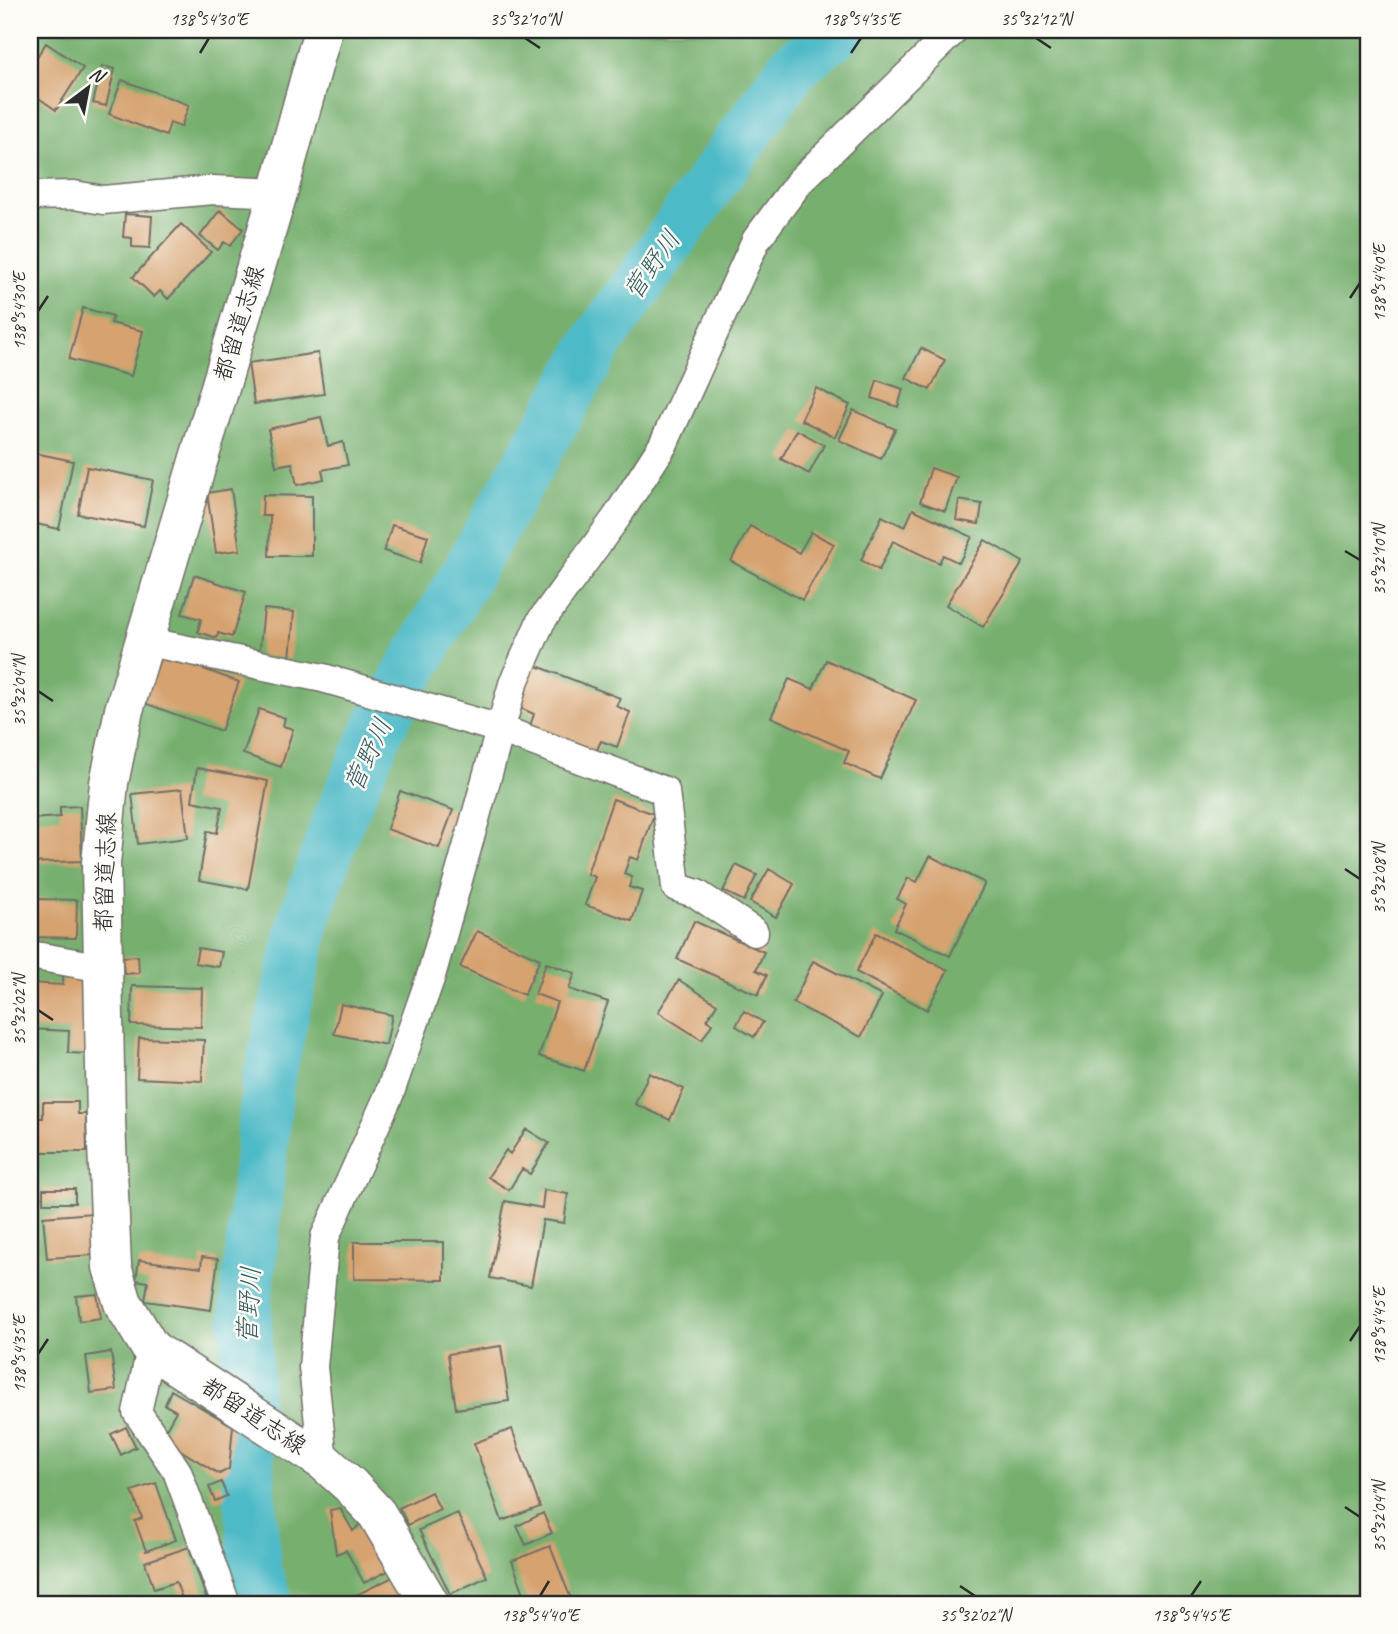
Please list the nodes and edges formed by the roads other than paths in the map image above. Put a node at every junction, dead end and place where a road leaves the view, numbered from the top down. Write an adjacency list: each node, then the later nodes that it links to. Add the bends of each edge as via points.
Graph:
1 (323, 30): 3 (main road, 都留道志線)
2 (954, 30): 6 (street, via 800,181 756,240 663,445 541,621 513,684)
3 (278, 193): 4 (street, via 213,190 103,200); 5 (main road, 都留道志線)
4 (30, 196)
5 (144, 641): 6 (street, via 323,678); 9 (main road, 都留道志線, via 108,783 101,863)
6 (500, 729): 7 (street, via 665,791 676,887 696,894); 11 (street, via 431,976 389,1095 326,1237 313,1367)
7 (754, 932)
8 (30, 955): 9 (street)
9 (103, 968): 10 (main road, 都留道志線, via 113,1267 123,1303)
10 (151, 1349): 11 (main road, 都留道志線); 12 (street, via 137,1412 177,1471)
11 (323, 1461): 13 (main road, 都留道志線, via 377,1514)
12 (226, 1604)
13 (430, 1604)

